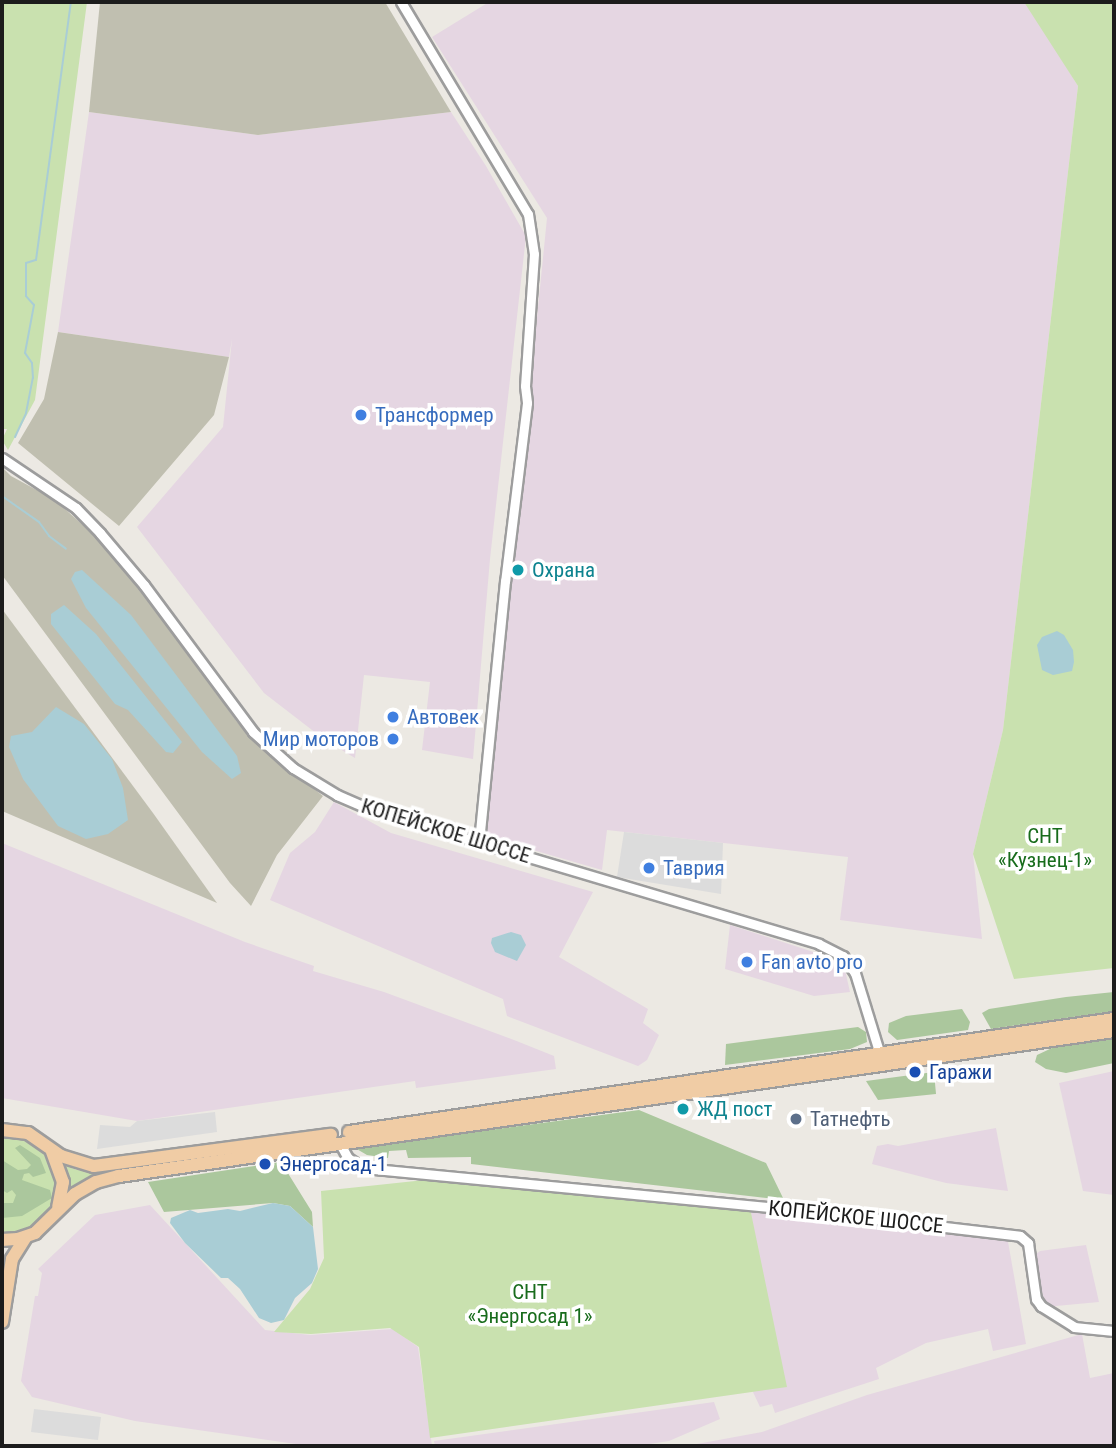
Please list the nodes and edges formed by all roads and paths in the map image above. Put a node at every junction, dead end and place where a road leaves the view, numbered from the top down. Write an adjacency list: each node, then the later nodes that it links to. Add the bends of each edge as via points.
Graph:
1 (401, 2): 5 (street, via 528,214 534,254 527,403)
2 (2, 452): 4 (street, КОПЕЙСКОЕ ШОССЕ)
3 (2, 458): 4 (street, КОПЕЙСКОЕ ШОССЕ)
4 (26, 476): 5 (street, КОПЕЙСКОЕ ШОССЕ, via 76,509 100,533 253,732 293,768 374,811)
5 (479, 842): 8 (street, КОПЕЙСКОЕ ШОССЕ, via 820,944 843,956 863,993)
6 (1114, 1020): 8 (main road)
7 (1114, 1031): 8 (main road)
8 (881, 1060): 10 (main road); 11 (main road, via 111,1164 85,1165)
9 (2, 1130): 11 (main road, via 28,1133)
10 (339, 1142): 12 (main road, via 109,1178 85,1188); 16 (street, КОПЕЙСКОЕ ШОССЕ, via 348,1158 363,1168 1020,1236 1028,1243 1041,1306 1074,1327)
11 (51, 1151): 12 (main road, via 62,1182)
12 (54, 1214): 13 (main road)
13 (26, 1237): 14 (main road); 15 (main road, via 10,1266)
14 (2, 1240)
15 (2, 1322)
16 (1114, 1331)

